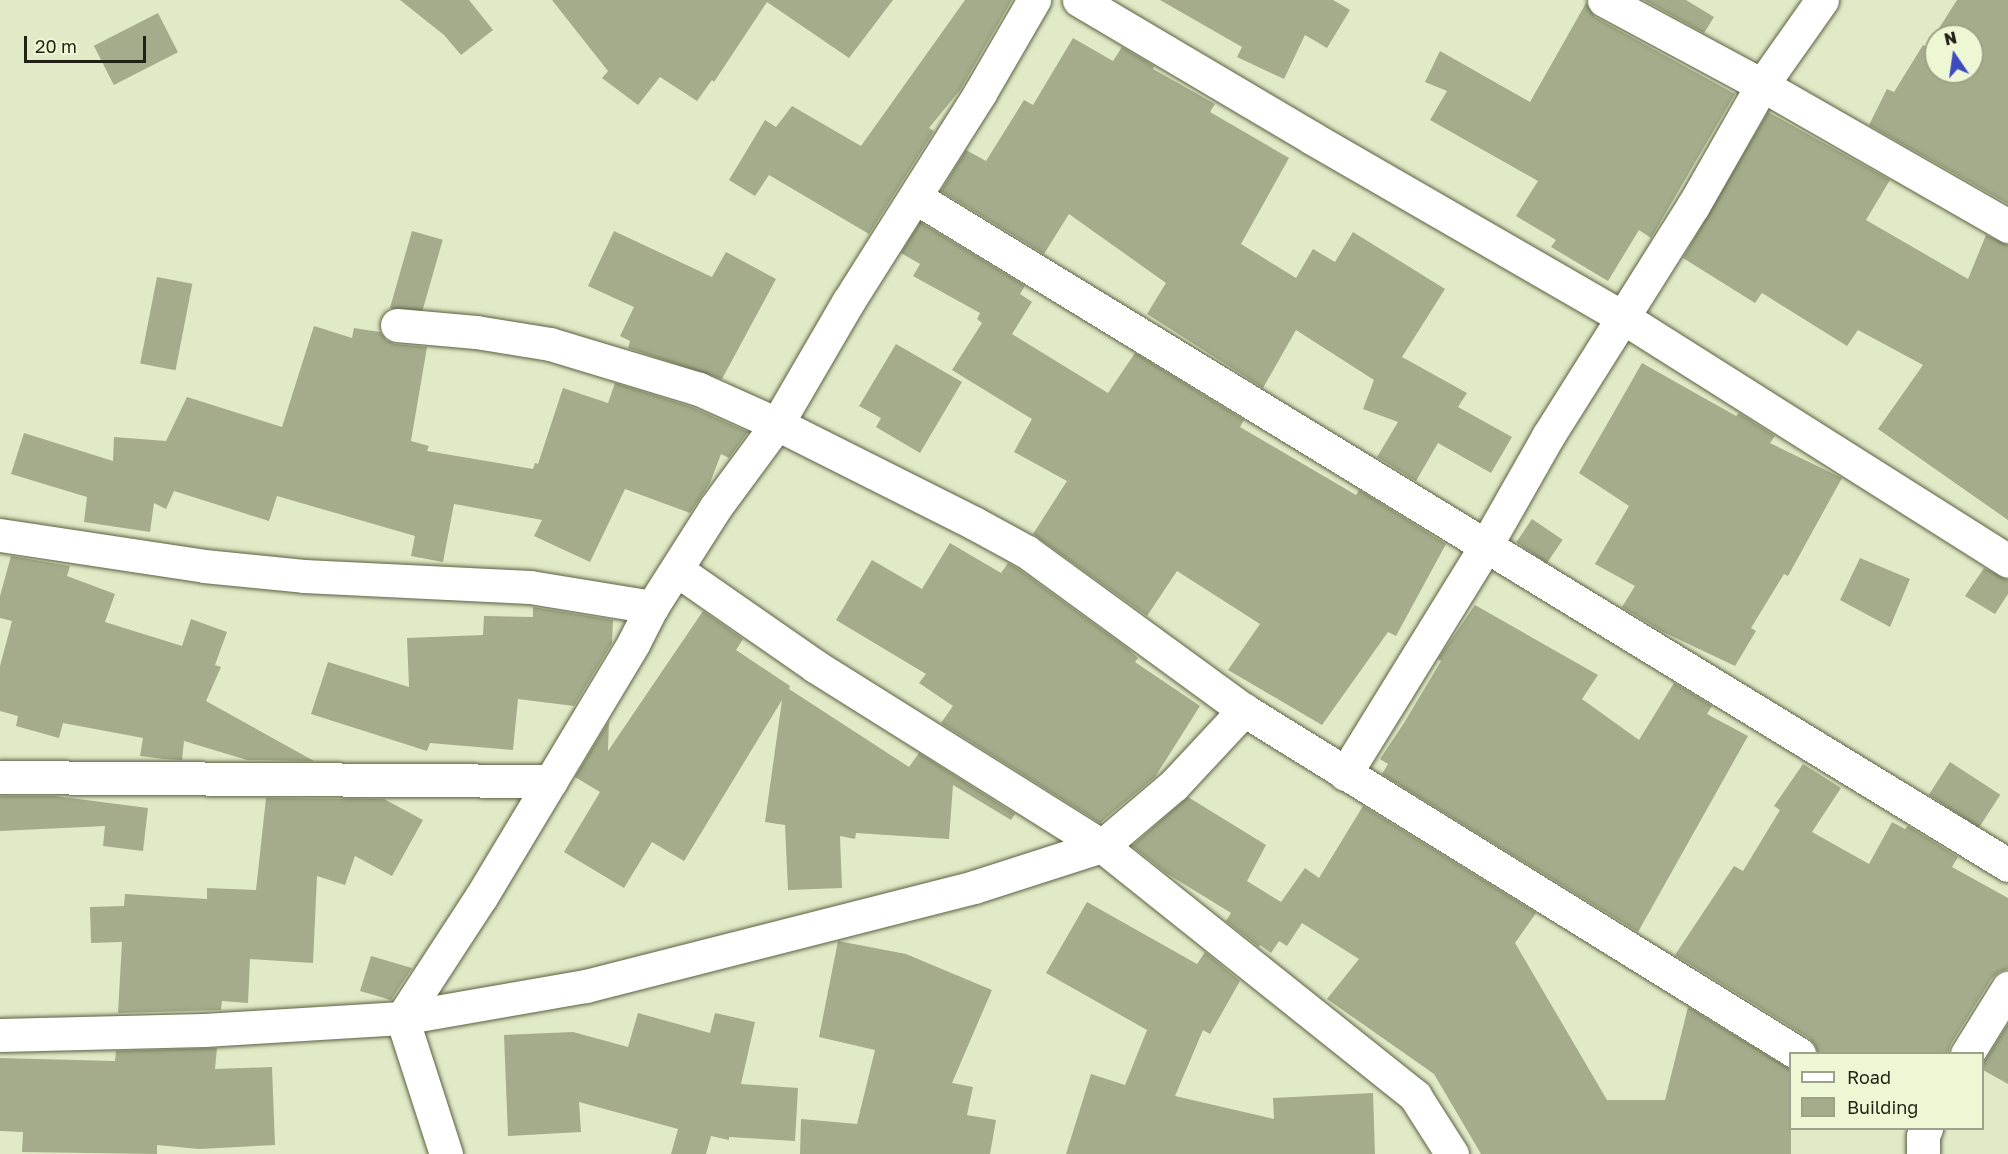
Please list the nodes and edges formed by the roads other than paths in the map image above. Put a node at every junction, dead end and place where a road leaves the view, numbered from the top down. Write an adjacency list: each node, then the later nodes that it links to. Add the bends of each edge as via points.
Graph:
1 (1034, 0): 6 (street)
2 (1079, 0): 8 (street)
3 (1604, 0): 5 (street)
4 (1822, 0): 5 (street)
5 (1762, 85): 7 (street); 8 (street)
6 (915, 197): 10 (street); 12 (street)
7 (2008, 226)
8 (1624, 318): 12 (street, via 1548,436); 13 (street)
9 (397, 325): 10 (street, via 550,344 699,389)
10 (777, 424): 14 (street, via 715,508); 16 (street, via 1027,552)
11 (0, 535): 15 (street, via 204,566 304,576 530,587)
12 (1485, 547): 17 (street); 21 (street)
13 (2008, 561)
14 (677, 570): 15 (street); 20 (street, via 815,666)
15 (652, 606): 19 (street)
16 (1244, 710): 17 (street); 20 (street, via 1174,785)
17 (1345, 774): 25 (street)
18 (0, 777): 19 (street)
19 (551, 781): 23 (street)
20 (1102, 846): 23 (street, via 974,887 586,986); 28 (street, via 1415,1096)
21 (2008, 865)
22 (2008, 988): 26 (street)
23 (402, 1018): 24 (street, via 204,1030); 27 (street)
24 (0, 1035)
25 (1797, 1052)
26 (1968, 1052)
27 (446, 1154)
28 (1452, 1154)

